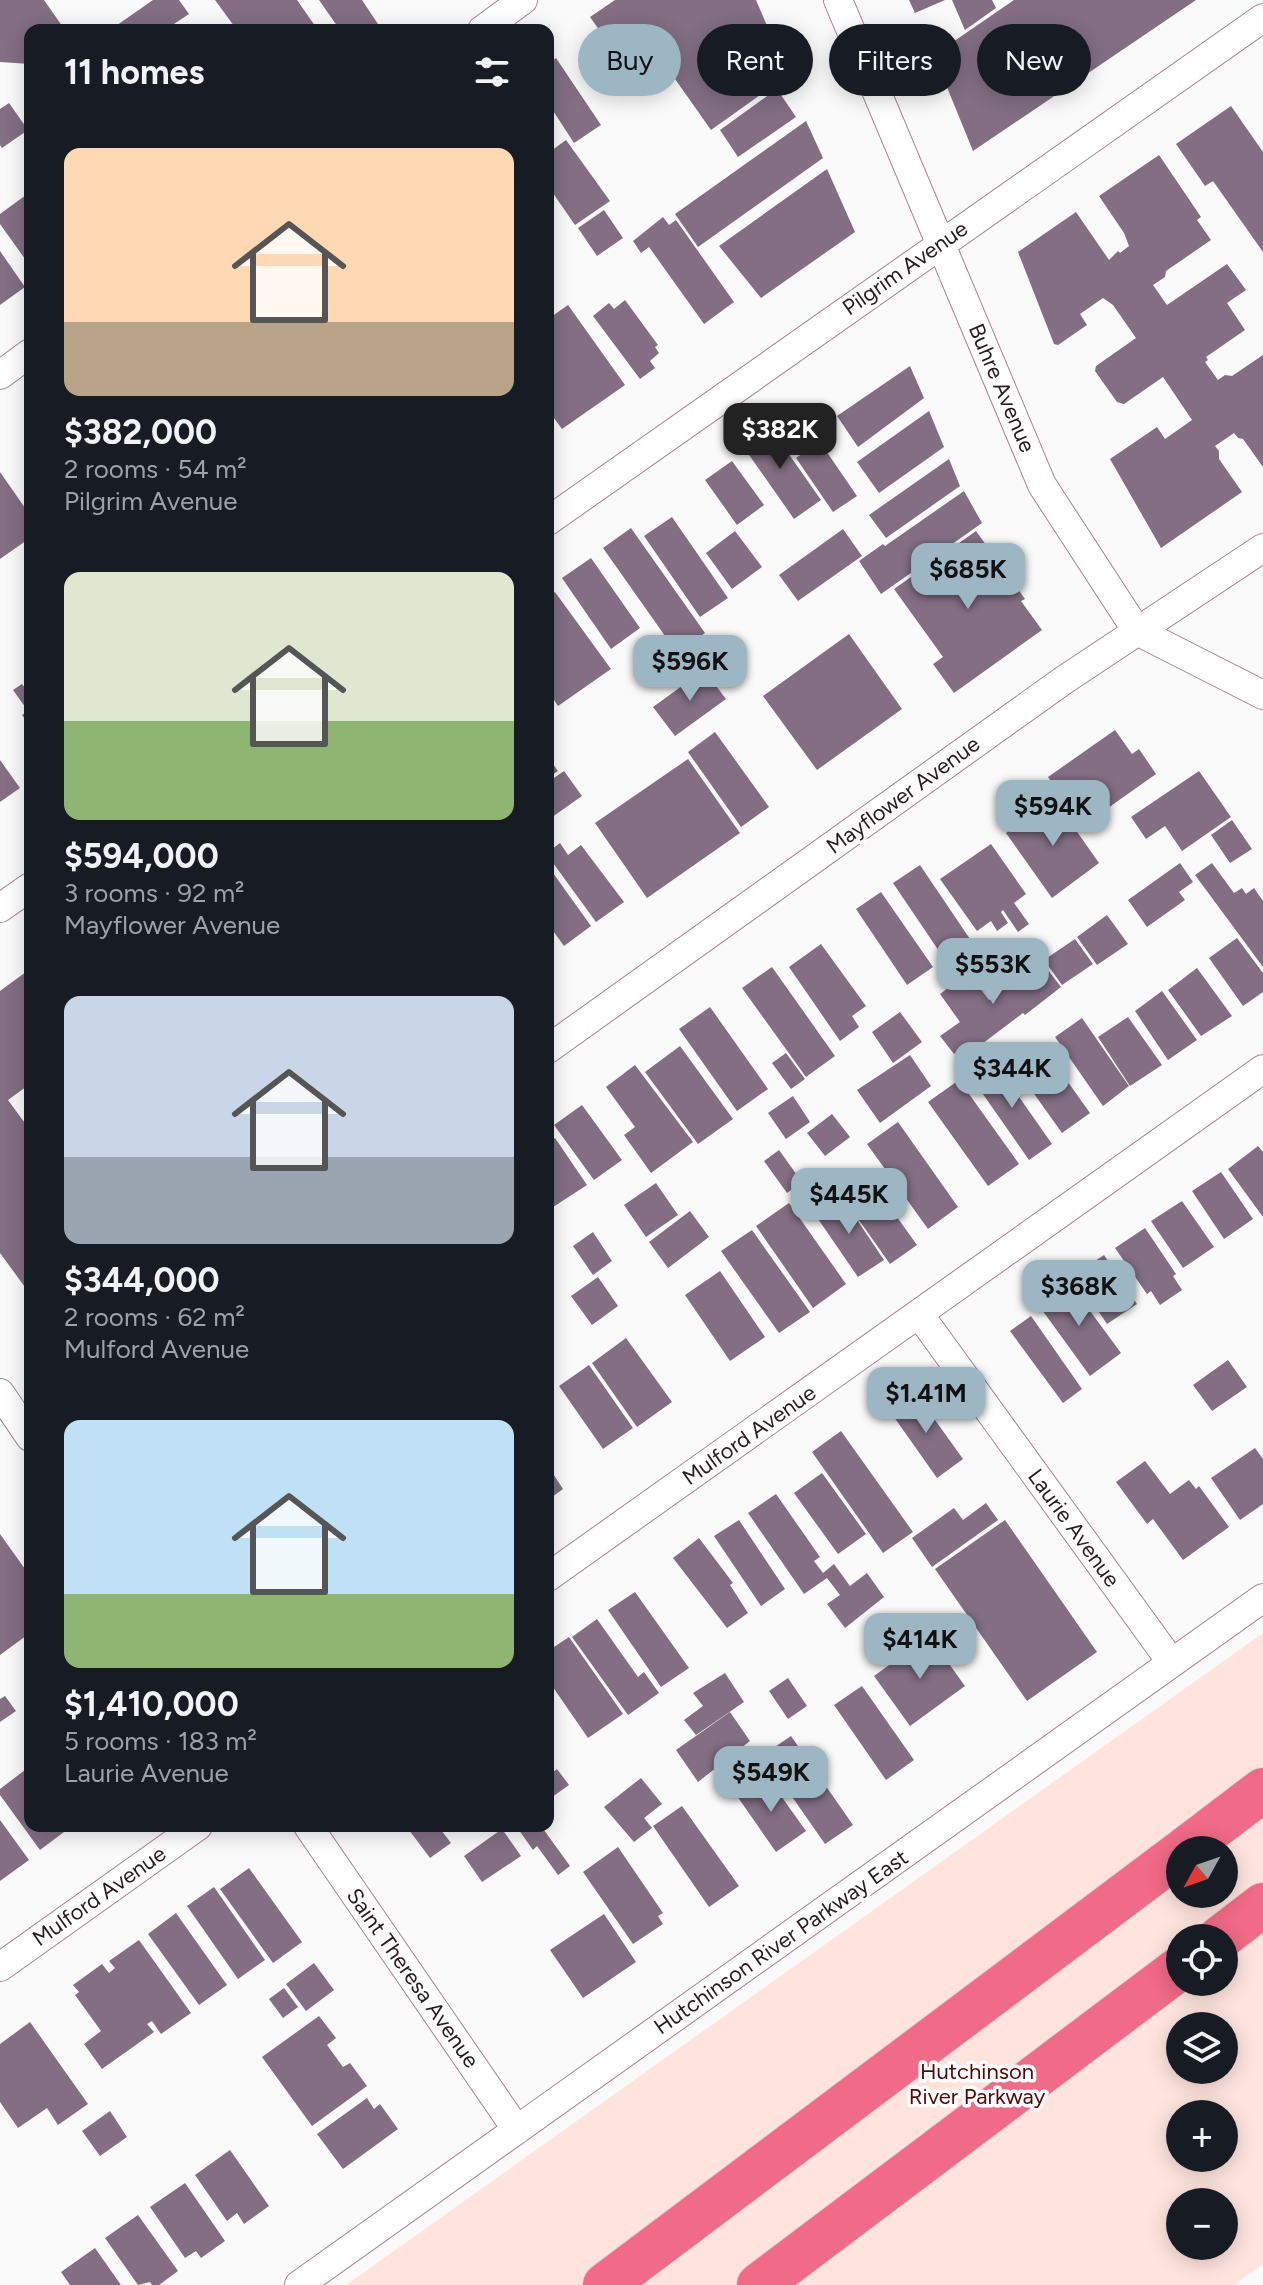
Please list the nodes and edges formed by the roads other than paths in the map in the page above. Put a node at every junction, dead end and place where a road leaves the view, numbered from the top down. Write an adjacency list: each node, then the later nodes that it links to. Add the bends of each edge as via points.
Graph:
1 (523, 0): 4 (street)
2 (838, 0): 5 (street, Buhre Avenue)
3 (1263, 18): 5 (street, Pilgrim Avenue)
4 (490, 24)
5 (941, 243): 8 (street, Pilgrim Avenue); 10 (street, Buhre Avenue, via 1042,485)
6 (24, 357): 7 (street)
7 (0, 375)
8 (554, 517)
9 (1263, 548): 10 (street, Mayflower Avenue)
10 (1137, 631): 11 (street); 14 (street, Mayflower Avenue)
11 (1263, 695)
12 (24, 891): 13 (street)
13 (0, 908)
14 (554, 1045)
15 (1263, 1069): 16 (street, Mulford Avenue)
16 (919, 1314): 19 (street, Mulford Avenue); 21 (street, Laurie Avenue)
17 (0, 1393): 18 (street)
18 (20, 1428)
19 (554, 1573)
20 (1263, 1598): 21 (street, Hutchinson River Parkway East)
21 (1172, 1663): 31 (street, Hutchinson River Parkway East)
22 (1263, 1790): 25 (highway)
23 (190, 1832): 29 (street, Mulford Avenue)
24 (312, 1832): 31 (street, Saint Theresa Avenue)
25 (1202, 1836)
26 (1166, 1863): 33 (highway)
27 (1263, 1905): 28 (highway)
28 (1238, 1924)
29 (0, 1967)
30 (1166, 1979): 34 (highway)
31 (517, 2130): 32 (street, Hutchinson River Parkway East)
32 (299, 2285)
33 (605, 2285)
34 (759, 2285)

